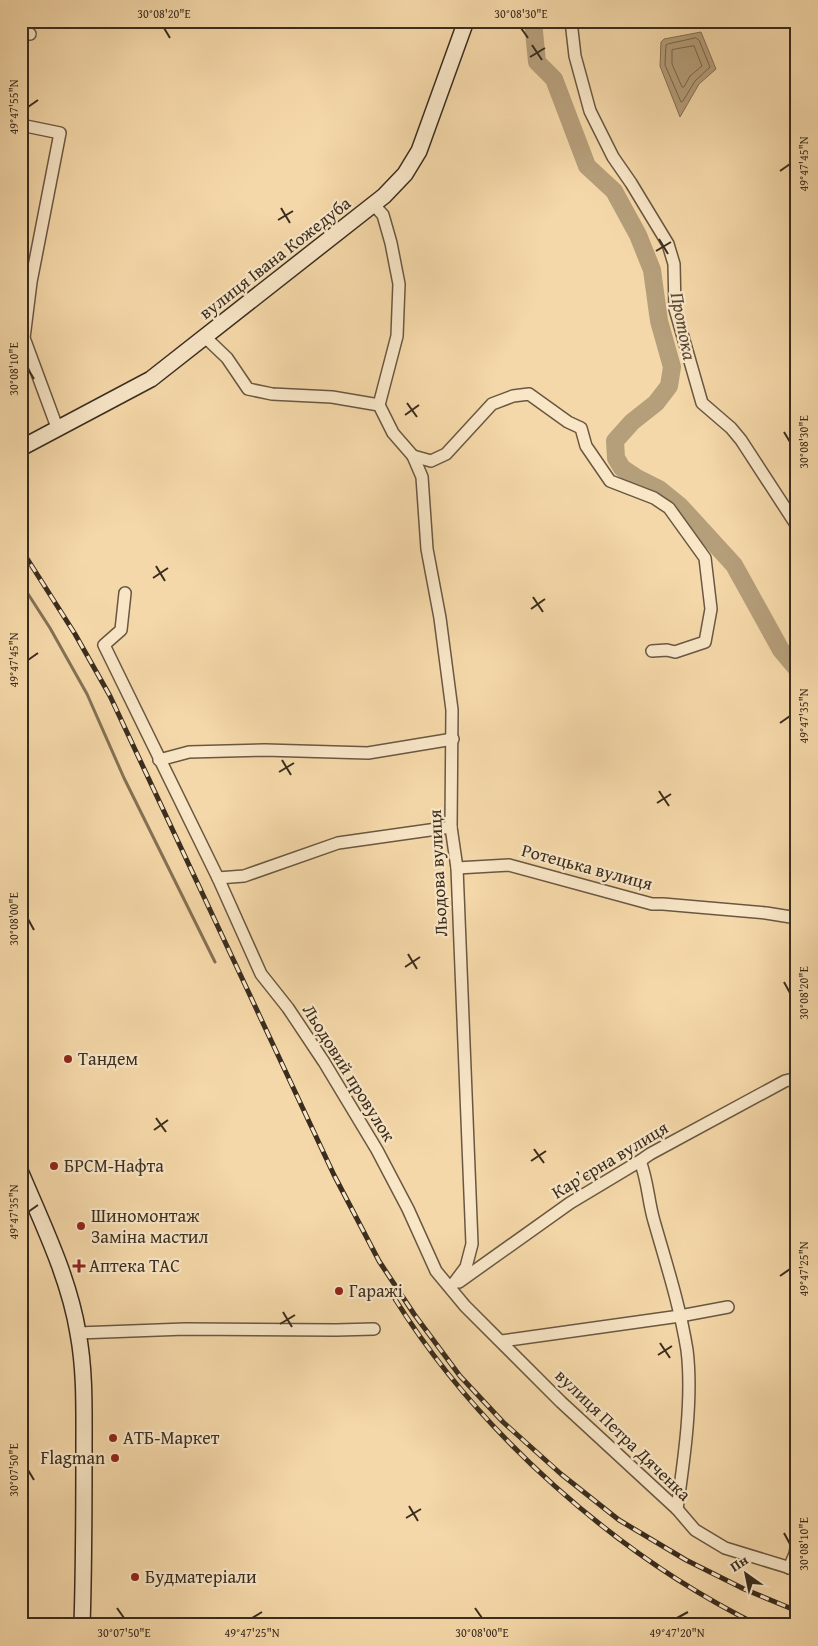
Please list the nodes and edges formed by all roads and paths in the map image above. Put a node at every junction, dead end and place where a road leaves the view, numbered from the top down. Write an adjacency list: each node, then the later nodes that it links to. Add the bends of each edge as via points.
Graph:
1 (466, 21): 4 (street, вулиця Івана Кожедуба, via 419,151 405,174)
2 (571, 21): 11 (street, via 574,56 590,110 613,157 668,244 674,264 675,309 702,403 741,440)
3 (21, 125): 5 (street, via 60,133)
4 (374, 205): 6 (street, вулиця Івана Кожедуба); 7 (street, via 383,215 399,284 397,336)
5 (26, 282): 8 (street, via 24,338)
6 (204, 337): 7 (street, via 227,358 248,389); 8 (street, вулиця Івана Кожедуба, via 151,380)
7 (379, 405): 10 (street, Льодова вулиця, via 393,433)
8 (58, 430): 9 (street, вулиця Івана Кожедуба)
9 (21, 448)
10 (413, 456): 13 (street, via 431,461 446,454 492,404 513,396 529,394 568,422 582,428 586,446 610,481 654,498 668,508 705,558 712,609 705,642 675,652); 14 (street, Льодова вулиця, via 422,477 427,549 440,618)
11 (797, 526)
12 (125, 593): 15 (street, Льодовий провулок, via 121,630 104,645)
13 (652, 651)
14 (453, 739): 15 (street, via 368,753 188,752); 16 (street, Льодова вулиця)
15 (159, 760): 18 (street, Льодовий провулок)
16 (451, 826): 17 (street, Льодова вулиця); 18 (street, via 338,843 244,876)
17 (456, 868): 19 (street, Ротецька вулиця, via 509,865 652,904 751,911); 23 (street, Льодова вулиця, via 472,1244 466,1267)
18 (218, 878): 23 (street, Льодовий провулок, via 262,974 329,1070 377,1150 436,1271)
19 (797, 918)
20 (797, 1078): 21 (street, Карʼєрна вулиця, via 785,1081)
21 (640, 1162): 23 (street, Карʼєрна вулиця, via 570,1203); 25 (street)
22 (21, 1173): 27 (street, via 60,1266)
23 (451, 1287): 28 (street, вулиця Петра Дяченка, via 465,1306)
24 (728, 1306): 25 (street)
25 (680, 1316): 28 (street); 30 (street, via 687,1352 688,1396)
26 (374, 1329): 27 (street, via 185,1329)
27 (78, 1333): 34 (street, via 84,1417)
28 (502, 1341): 30 (street, вулиця Петра Дяченка, via 561,1402)
29 (797, 1501): 31 (street)
30 (677, 1509): 33 (street, вулиця Петра Дяченка, via 695,1530 726,1548)
31 (797, 1530)
32 (797, 1543): 33 (street)
33 (793, 1569)
34 (82, 1625)

